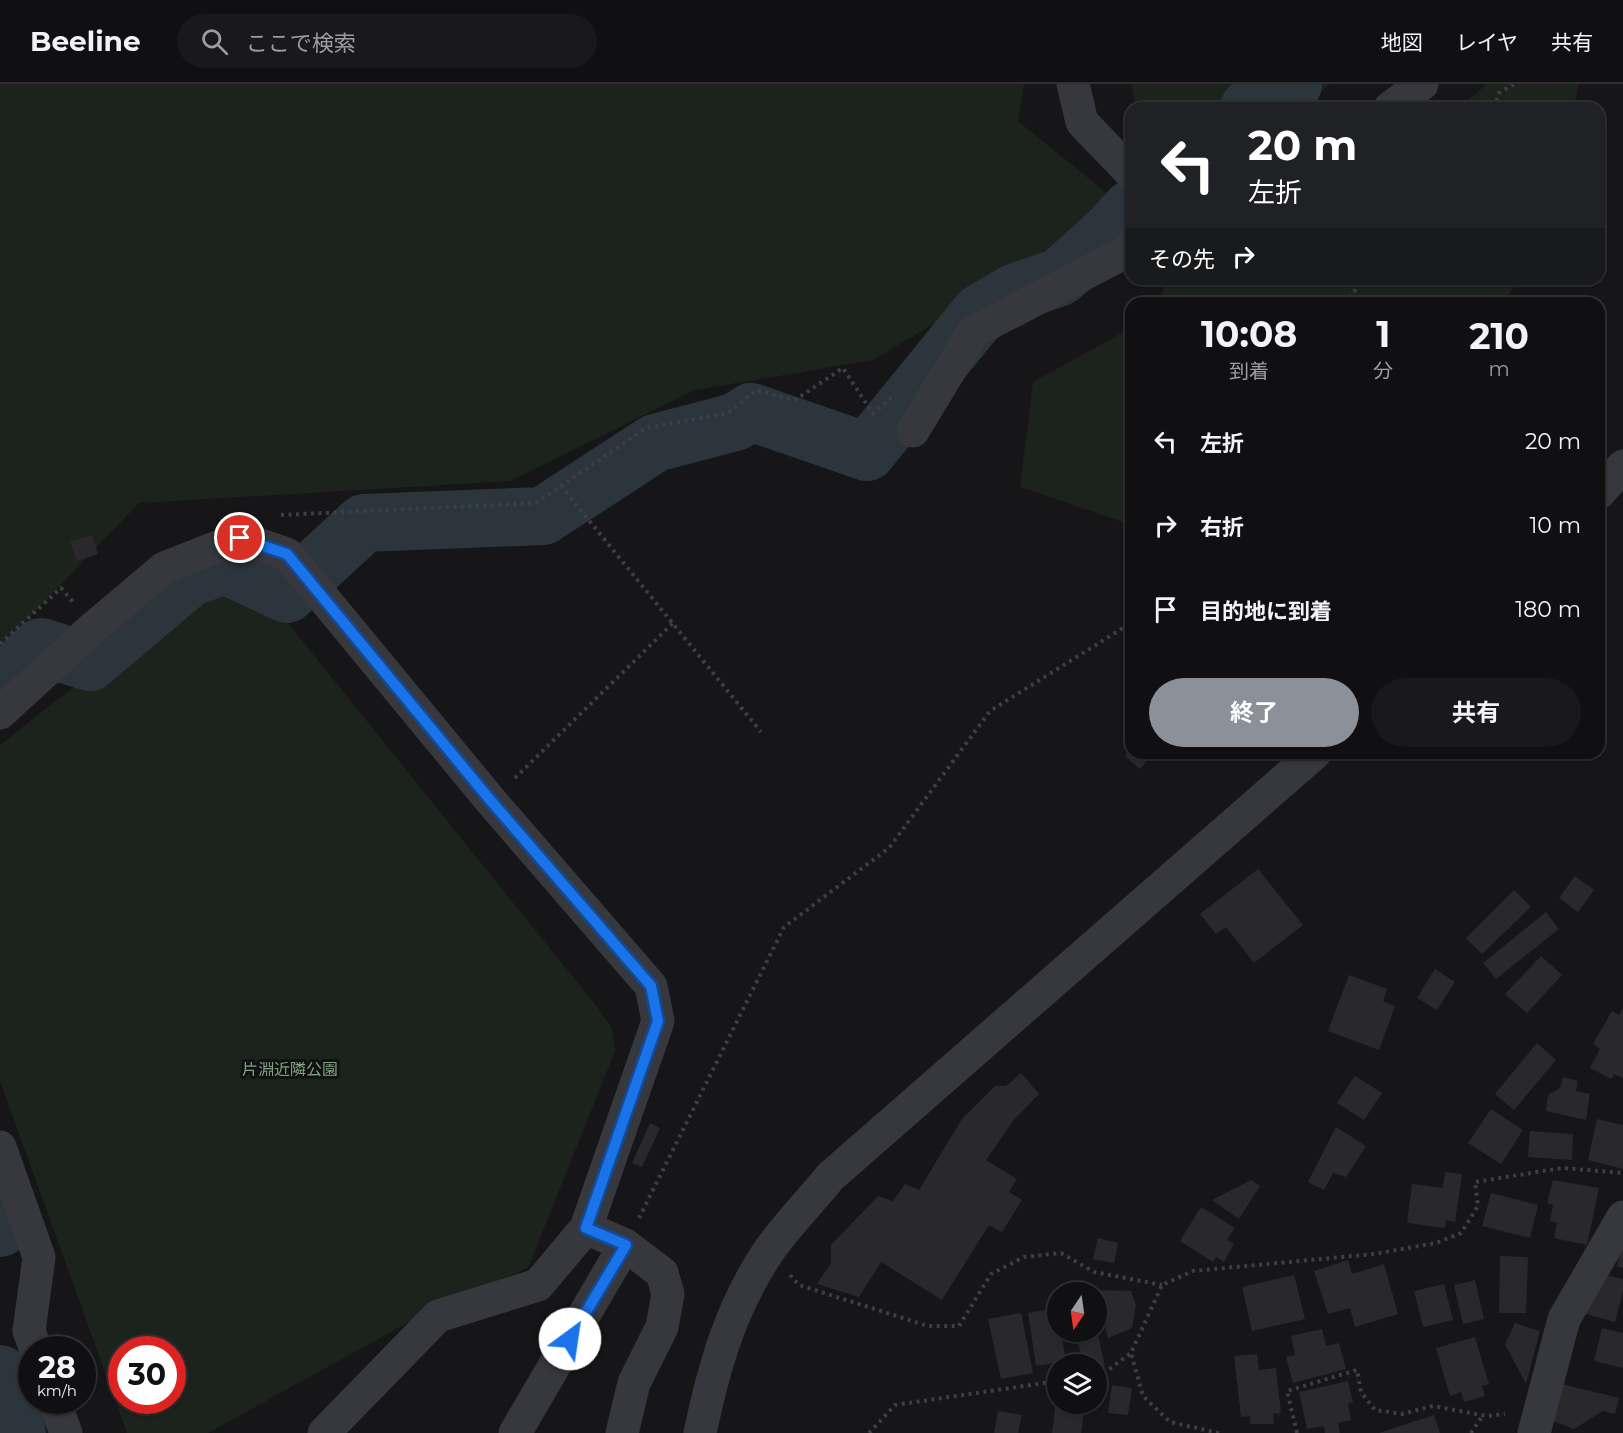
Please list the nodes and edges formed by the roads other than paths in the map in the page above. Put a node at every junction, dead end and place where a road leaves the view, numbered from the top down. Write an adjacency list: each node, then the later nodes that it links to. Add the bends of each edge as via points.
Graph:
1 (1073, 84): 4 (street, via 1082,122)
2 (1422, 84): 3 (street)
3 (1398, 102)
4 (1125, 167)
5 (1125, 252): 6 (street, via 973,332)
6 (913, 431)
7 (1623, 466): 8 (street)
8 (1605, 486)
9 (0, 713): 13 (street, via 164,568 240,538 287,554 491,801 651,986 658,1021)
10 (1309, 759): 22 (street, via 830,1177 769,1252 737,1307 712,1375)
11 (0, 1147): 15 (street, via 39,1257)
12 (1623, 1217): 17 (street, via 1564,1319)
13 (586, 1228): 14 (street); 19 (street, via 538,1285 438,1316)
14 (626, 1245): 20 (street); 21 (street, via 662,1273 669,1294 662,1327 634,1383)
15 (31, 1336)
16 (59, 1414): 18 (street)
17 (1525, 1423)
18 (66, 1433)
19 (324, 1433)
20 (515, 1433)
21 (621, 1433)
22 (700, 1433)

